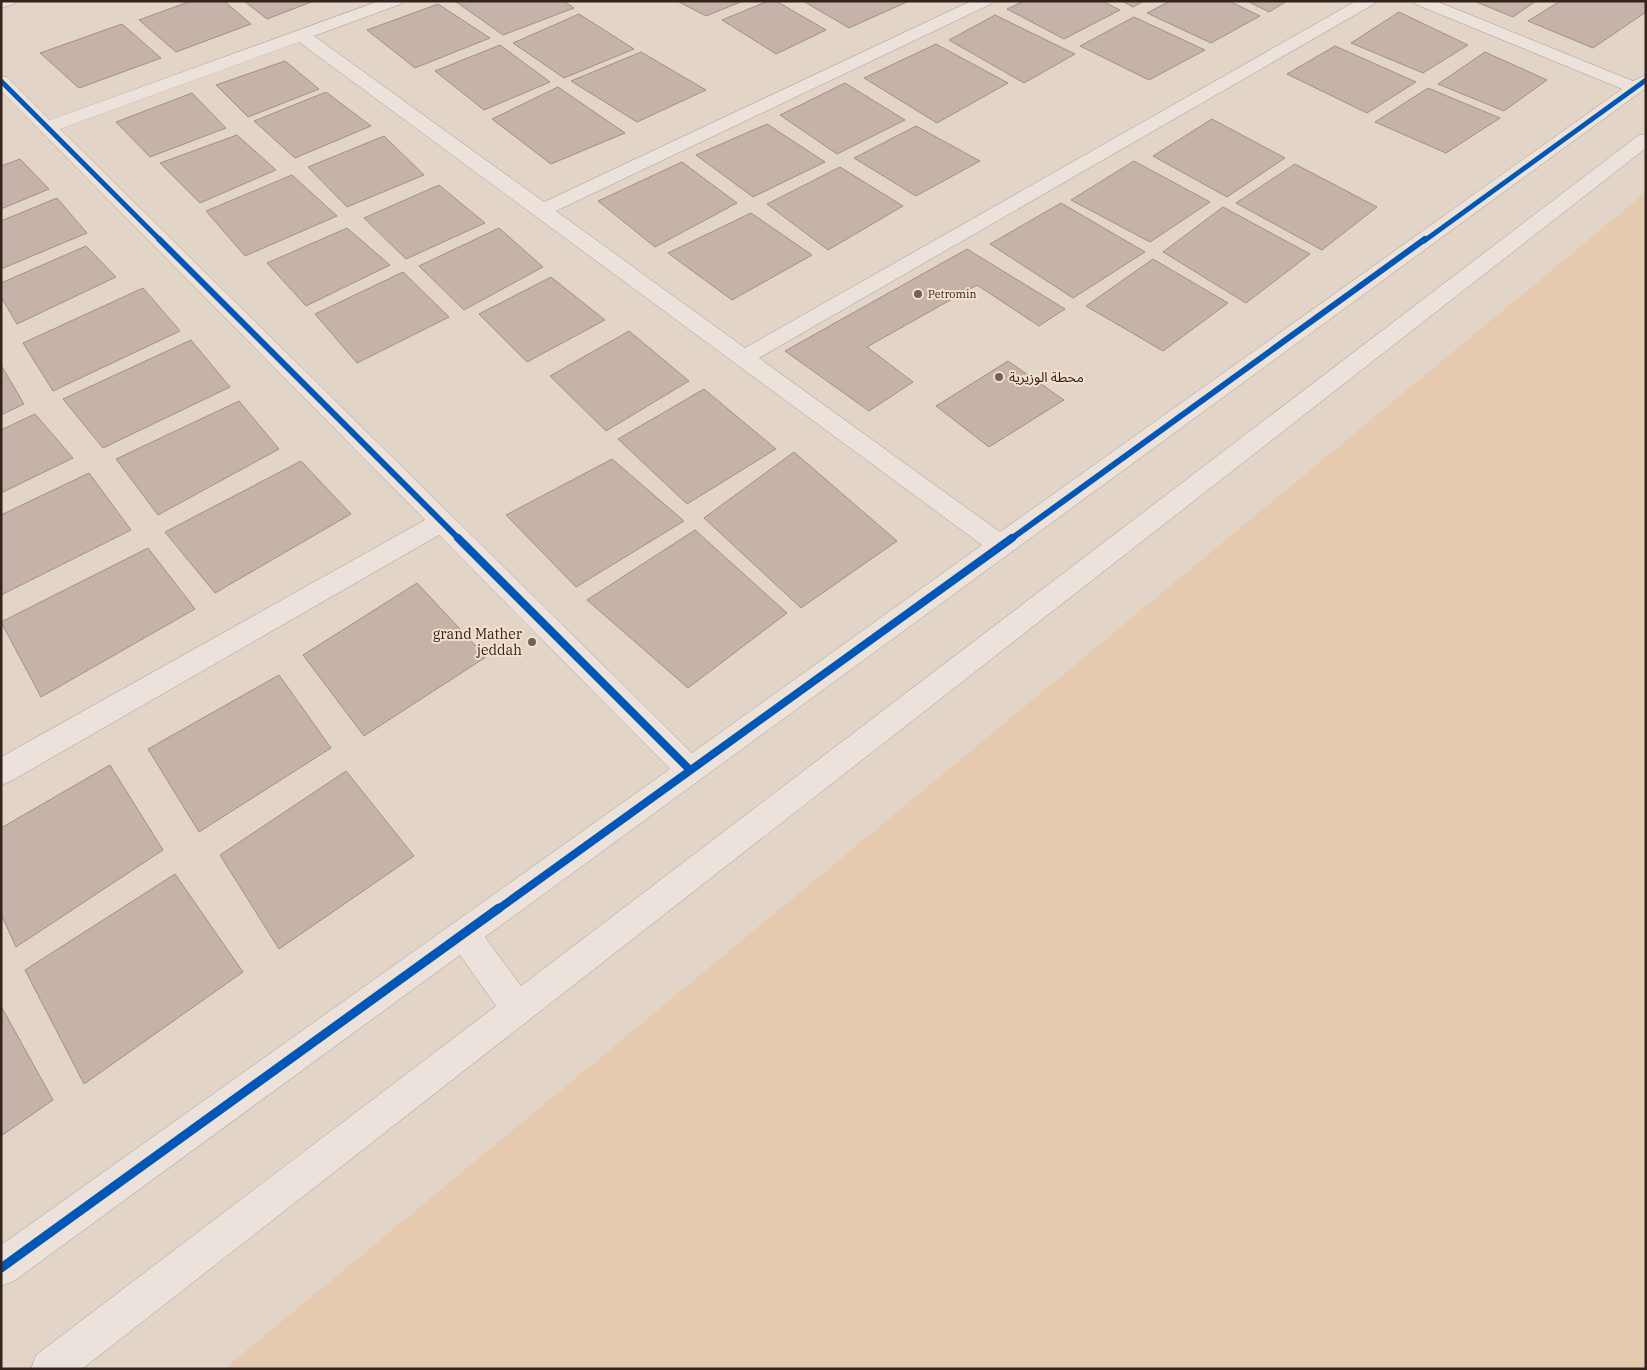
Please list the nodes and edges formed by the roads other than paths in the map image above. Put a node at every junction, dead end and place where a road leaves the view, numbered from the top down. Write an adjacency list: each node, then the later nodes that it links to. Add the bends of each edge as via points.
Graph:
1 (8, 1): 6 (street)
2 (395, 1): 7 (street)
3 (985, 1): 12 (street, via 952,9)
4 (1368, 1): 13 (street)
5 (1421, 1): 9 (street)
6 (1, 4)
7 (301, 35): 10 (street); 12 (street)
8 (1, 81): 10 (street)
9 (1640, 84): 15 (street)
10 (48, 128): 14 (street)
11 (1646, 139): 19 (street)
12 (541, 210): 13 (street)
13 (743, 358): 15 (street)
14 (442, 522): 16 (street); 17 (street)
15 (1001, 546): 16 (street)
16 (690, 770): 18 (street)
17 (1, 772)
18 (464, 934): 19 (street); 20 (street)
19 (517, 1008): 21 (street)
20 (1, 1268)
21 (50, 1369)

